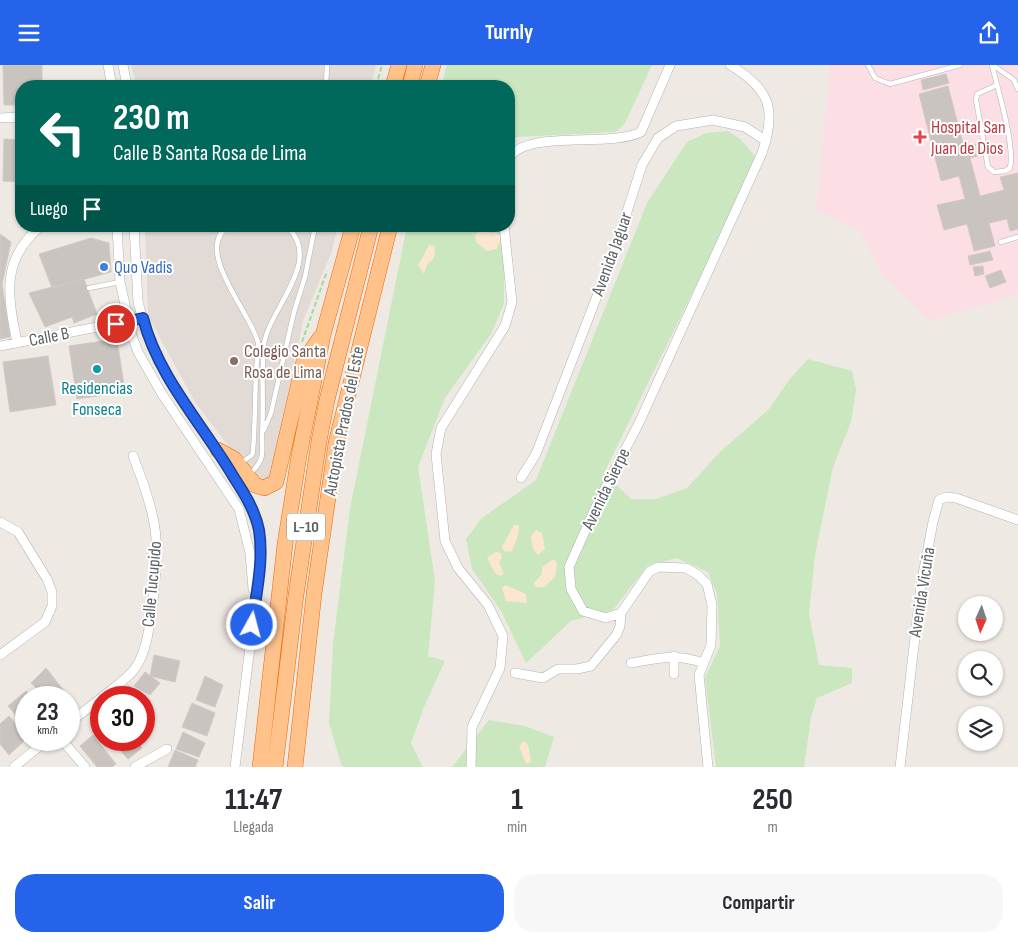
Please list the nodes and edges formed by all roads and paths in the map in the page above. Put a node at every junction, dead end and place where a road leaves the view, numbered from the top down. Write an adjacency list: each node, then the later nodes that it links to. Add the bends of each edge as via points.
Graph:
1 (108, 65): 13 (street)
2 (123, 65): 14 (street)
3 (328, 65): 15 (lane)
4 (382, 65): 16 (path)
5 (399, 65): 17 (highway)
6 (415, 65): 18 (highway)
7 (434, 65): 19 (highway)
8 (670, 65): 25 (street, via 641,132 613,140 586,139 526,145)
9 (730, 65): 24 (street, Avenida Sierpe, via 756,84 770,109)
10 (868, 65): 11 (lane, via 874,78 890,84)
11 (960, 65)
12 (993, 65): 20 (lane); 21 (lane, via 1014,80)
13 (111, 80)
14 (126, 80)
15 (327, 80)
16 (378, 80)
17 (395, 80)
18 (411, 80)
19 (429, 80)
20 (997, 85): 20 (lane, via 1011,155 1010,168 994,173 988,167 976,101 977,94)
21 (1018, 89)
22 (15, 117): 23 (street)
23 (0, 118)
24 (766, 141): 52 (street, Avenida Jaguar, via 745,127 713,120 676,126 658,138 642,165 614,252 536,454); 56 (street, Avenida Sierpe, via 639,423 569,567 571,589 583,611 606,618)
25 (515, 153)
26 (35, 232): 45 (street, via 19,248 11,268 9,296)
27 (117, 232): 40 (street)
28 (134, 232): 42 (street, via 136,279)
29 (224, 232): 50 (lane, via 218,249 222,275 250,322 258,344 253,451 246,461)
30 (293, 232): 38 (lane, via 299,247)
31 (314, 232): 39 (lane)
32 (352, 232): 44 (highway)
33 (369, 232): 74 (highway, Autopista Prados del Este / L-10, via 319,441)
34 (388, 232): 75 (highway, Autopista Prados del Este / L-10, via 336,443)
35 (505, 232): 76 (street, via 512,302 504,326 441,428 436,454 445,541 458,568 488,605 503,636 500,668 472,727)
36 (1018, 237): 37 (lane)
37 (1001, 243)
38 (297, 272): 39 (lane); 47 (lane, via 271,321 264,344)
39 (305, 277): 47 (lane, via 271,413)
40 (120, 282): 41 (lane); 43 (street)
41 (89, 288)
42 (143, 318): 43 (street, Calle B); 48 (street, via 166,373)
43 (128, 323): 45 (street, Calle B); 55 (street, via 150,375 239,509 250,553)
44 (323, 335): 51 (highway, via 304,361 279,478 264,488); 73 (highway, via 299,455 286,544)
45 (17, 343): 46 (street, Calle B)
46 (0, 347)
47 (262, 433): 51 (lane, via 261,458)
48 (218, 450): 50 (highway); 55 (street, via 251,505 259,530 260,567)
49 (133, 456): 63 (street, Calle Tucupido, via 155,519 156,577 145,647 136,667)
50 (238, 463): 51 (highway)
51 (248, 478)
52 (522, 478)
53 (1018, 520): 78 (street, Avenida Vicuña, via 956,498 939,500 921,585)
54 (0, 522): 57 (street, via 18,532 47,579 52,592 52,606 46,622)
55 (254, 607): 72 (street)
56 (621, 613): 60 (street, via 649,572 658,567 686,568 698,575 707,583 712,605 712,645); 61 (street, via 617,634 592,666 558,669 543,678)
57 (0, 655)
58 (674, 657): 59 (street); 60 (street); 62 (street)
59 (631, 663)
60 (704, 663): 77 (street, via 699,675 699,695)
61 (515, 673)
62 (674, 674)
63 (116, 686)
64 (90, 707): 65 (street, Calle Tucupido)
65 (80, 714)
66 (167, 749): 71 (street)
67 (34, 751): 69 (street)
68 (71, 751): 70 (street)
69 (14, 767)
70 (85, 767)
71 (136, 767)
72 (236, 767)
73 (260, 767)
74 (275, 767)
75 (294, 767)
76 (471, 767)
77 (708, 767)
78 (900, 767)

